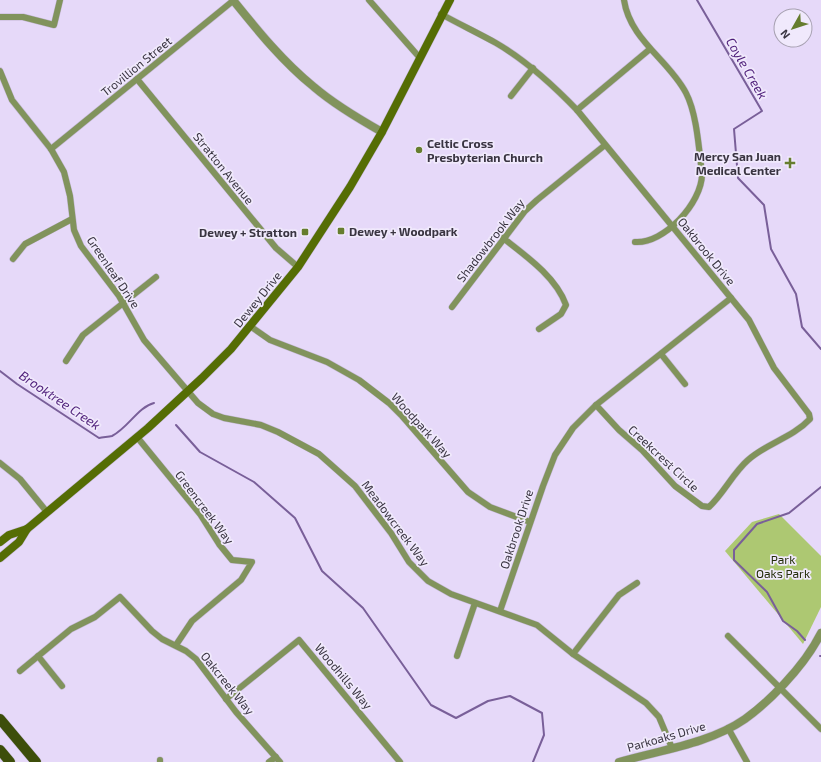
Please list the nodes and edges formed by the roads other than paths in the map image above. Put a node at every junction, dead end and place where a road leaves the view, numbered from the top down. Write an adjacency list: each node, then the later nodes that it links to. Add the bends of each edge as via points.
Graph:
1 (60, 0): 7 (street, via 54,25 23,17)
2 (234, 0): 12 (street, Trovillion Street); 15 (street, via 275,51 294,70 335,103)
3 (369, 0): 9 (street)
4 (450, 0): 6 (main road, Dewey Drive)
5 (624, 0): 8 (street, via 635,29)
6 (441, 14): 9 (main road, Dewey Drive); 10 (street, Oakbrook Drive, via 497,44)
7 (0, 17)
8 (650, 49): 14 (street); 19 (street, via 679,82 690,101 702,168 699,193 688,210)
9 (420, 58): 15 (main road, Dewey Drive)
10 (533, 68): 13 (street); 14 (street, Oakbrook Drive)
11 (0, 71): 17 (street, Greenleaf Drive, via 12,100)
12 (137, 79): 17 (street, Trovillion Street); 23 (street, Stratton Avenue, via 276,248)
13 (511, 96)
14 (577, 110): 16 (street, Oakbrook Drive)
15 (382, 132): 23 (main road, Dewey Drive)
16 (605, 145): 19 (street, Oakbrook Drive); 20 (street, Shadowbrook Way, via 537,200)
17 (51, 149): 18 (street, Greenleaf Drive, via 67,182)
18 (72, 219): 22 (street, via 25,244); 26 (street, Greenleaf Drive, via 81,246)
19 (672, 225): 21 (street, via 651,240); 25 (street, Oakbrook Drive)
20 (504, 238): 27 (street, Shadowbrook Way); 29 (street, via 544,273 566,305 561,314)
21 (635, 242)
22 (13, 259)
23 (298, 268): 28 (main road, Dewey Drive)
24 (156, 277): 26 (street)
25 (731, 298): 30 (street, Oakbrook Drive); 34 (street, Creekcrest Circle, via 749,320 774,368 809,414 810,419 793,433 749,459 709,507 702,506 675,486)
26 (123, 303): 31 (street, via 83,335); 33 (street, Greenleaf Drive, via 144,340)
27 (452, 307)
28 (250, 326): 33 (main road, Dewey Drive, via 231,349); 38 (street, Woodpark Way, via 270,340 327,362 359,380 402,416 468,492 490,507)
29 (539, 329)
30 (661, 354): 32 (street); 34 (street, Oakbrook Drive)
31 (66, 361)
32 (685, 384)
33 (187, 391): 35 (main road, Dewey Drive); 43 (street, Meadowcreek Way, via 213,414 261,425 319,454 355,486 418,572 440,590)
34 (596, 405): 38 (street, Oakbrook Drive, via 573,428 556,455)
35 (137, 437): 37 (main road, Dewey Drive); 47 (street, Greencreek Way, via 200,514 232,560 252,562 241,580 192,621)
36 (0, 463): 37 (street, via 20,479)
37 (47, 512): 39 (main road, Dewey Drive)
38 (530, 522): 44 (street, Oakbrook Drive)
39 (27, 529): 40 (main road, Dewey Drive, via 9,535); 41 (main road, via 19,542)
40 (0, 542)
41 (0, 558)
42 (637, 582): 48 (street, via 619,595)
43 (475, 603): 44 (street, Meadowcreek Way); 50 (street)
44 (500, 611): 48 (street, Meadowcreek Way, via 537,626)
45 (821, 633): 53 (street, Parkoaks Drive, via 807,659)
46 (728, 636): 53 (street)
47 (176, 645): 49 (street, Oakcreek Way, via 152,631 120,597 95,616 71,629); 54 (street, Oakcreek Way, via 200,664)
48 (573, 654): 58 (street, Meadowcreek Way, via 653,709 663,724)
49 (38, 656): 51 (street, Oakcreek Way); 52 (street)
50 (457, 656)
51 (20, 671)
52 (62, 686)
53 (780, 689): 56 (street, Parkoaks Drive, via 744,720); 57 (street)
54 (226, 699): 60 (street, Oakcreek Way); 64 (street, Woodhills Way, via 299,640)
55 (0, 719): 62 (main road)
56 (728, 728): 58 (street, Parkoaks Drive); 66 (street)
57 (821, 729)
58 (672, 748): 65 (street, Parkoaks Drive)
59 (0, 750): 61 (main road)
60 (278, 759): 63 (street)
61 (10, 762)
62 (36, 762)
63 (269, 762)
64 (400, 762)
65 (619, 762)
66 (747, 762)

